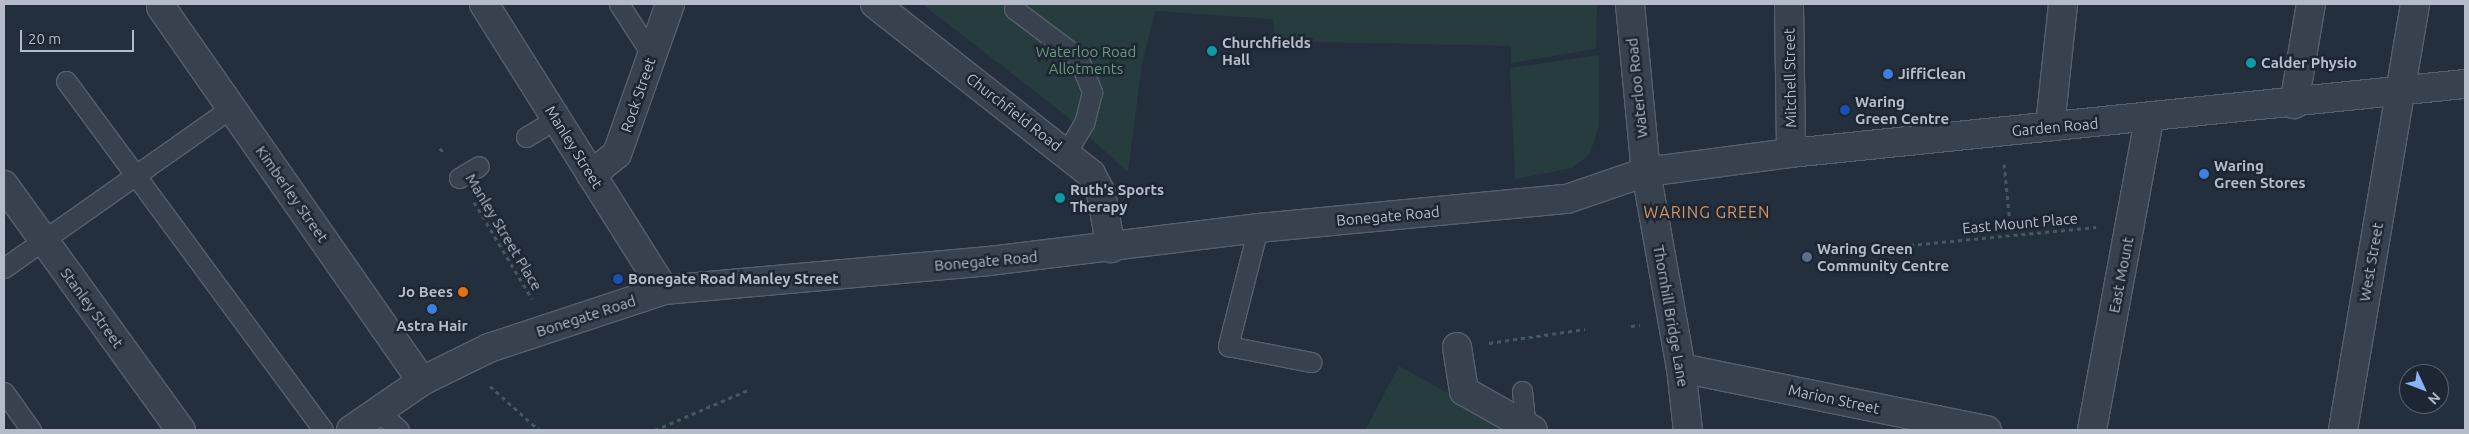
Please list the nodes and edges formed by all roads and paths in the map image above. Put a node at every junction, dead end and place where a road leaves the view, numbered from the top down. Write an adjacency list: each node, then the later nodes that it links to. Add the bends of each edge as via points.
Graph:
1 (484, 4): 18 (street, Manley Street)
2 (619, 4): 12 (lane)
3 (670, 4): 12 (street, Rock Street)
4 (875, 4): 24 (street, Churchfield Road)
5 (1630, 4): 27 (street, Waterloo Road)
6 (1789, 4): 25 (street, Mitchell Street)
7 (2063, 4): 20 (street)
8 (2311, 4): 16 (street)
9 (2415, 4): 15 (street, West Street)
10 (161, 8): 17 (street, Kimberley Street)
11 (1014, 9): 24 (lane, via 1078,57 1092,92 1084,123)
12 (652, 55): 29 (street, Rock Street, via 617,154)
13 (66, 81): 28 (lane)
14 (2465, 84): 15 (street, Garden Road)
15 (2400, 93): 16 (street, Garden Road); 62 (street, West Street)
16 (2294, 104): 19 (street, Garden Road)
17 (231, 108): 28 (lane); 46 (street, Kimberley Street)
18 (556, 119): 22 (lane); 29 (street, Manley Street)
19 (2149, 119): 20 (street, Garden Road); 32 (street, East Mount)
20 (2050, 126): 21 (street, Garden Road)
21 (2001, 131): 25 (street, Garden Road); 34 (path)
22 (526, 137)
23 (440, 148): 30 (path, Manley Street Place)
24 (1066, 153): 37 (street, Churchfield Road, via 1091,174 1101,193)
25 (1792, 153): 27 (street, Garden Road)
26 (479, 166): 30 (lane)
27 (1646, 172): 33 (street, Bonegate Road, via 1567,199); 45 (street, Thornhill Bridge Lane)
28 (136, 175): 35 (lane); 54 (lane)
29 (591, 175): 39 (street, Manley Street)
30 (459, 178): 40 (path, Manley Street Place, via 519,272)
31 (4, 185): 35 (street, Stanley Street)
32 (2131, 224): 34 (path, East Mount Place); 61 (street, East Mount)
33 (1258, 228): 37 (street, Bonegate Road); 44 (lane, via 1228,346)
34 (2011, 234): 36 (path, East Mount Place)
35 (43, 240): 38 (lane); 53 (street, Stanley Street)
36 (1910, 245)
37 (1111, 248): 39 (street, Bonegate Road)
38 (4, 268)
39 (664, 290): 40 (street, Bonegate Road)
40 (546, 329): 43 (street, Bonegate Road)
41 (1585, 329): 42 (path)
42 (1457, 347): 51 (street, via 1464,391)
43 (462, 361): 46 (street, Bonegate Road); 57 (path)
44 (1311, 362)
45 (1681, 368): 59 (street, Thornhill Bridge Lane); 60 (street, Marion Street)
46 (422, 381): 50 (street, Bonegate Road)
47 (748, 390): 58 (path)
48 (1522, 391): 51 (lane)
49 (4, 392): 52 (lane)
50 (378, 412): 55 (street, Bonegate Road); 56 (lane)
51 (1530, 428)
52 (31, 430)
53 (181, 430)
54 (323, 430)
55 (351, 430)
56 (399, 430)
57 (540, 430)
58 (655, 430)
59 (1688, 430)
60 (1987, 430)
61 (2092, 430)
62 (2342, 430)

